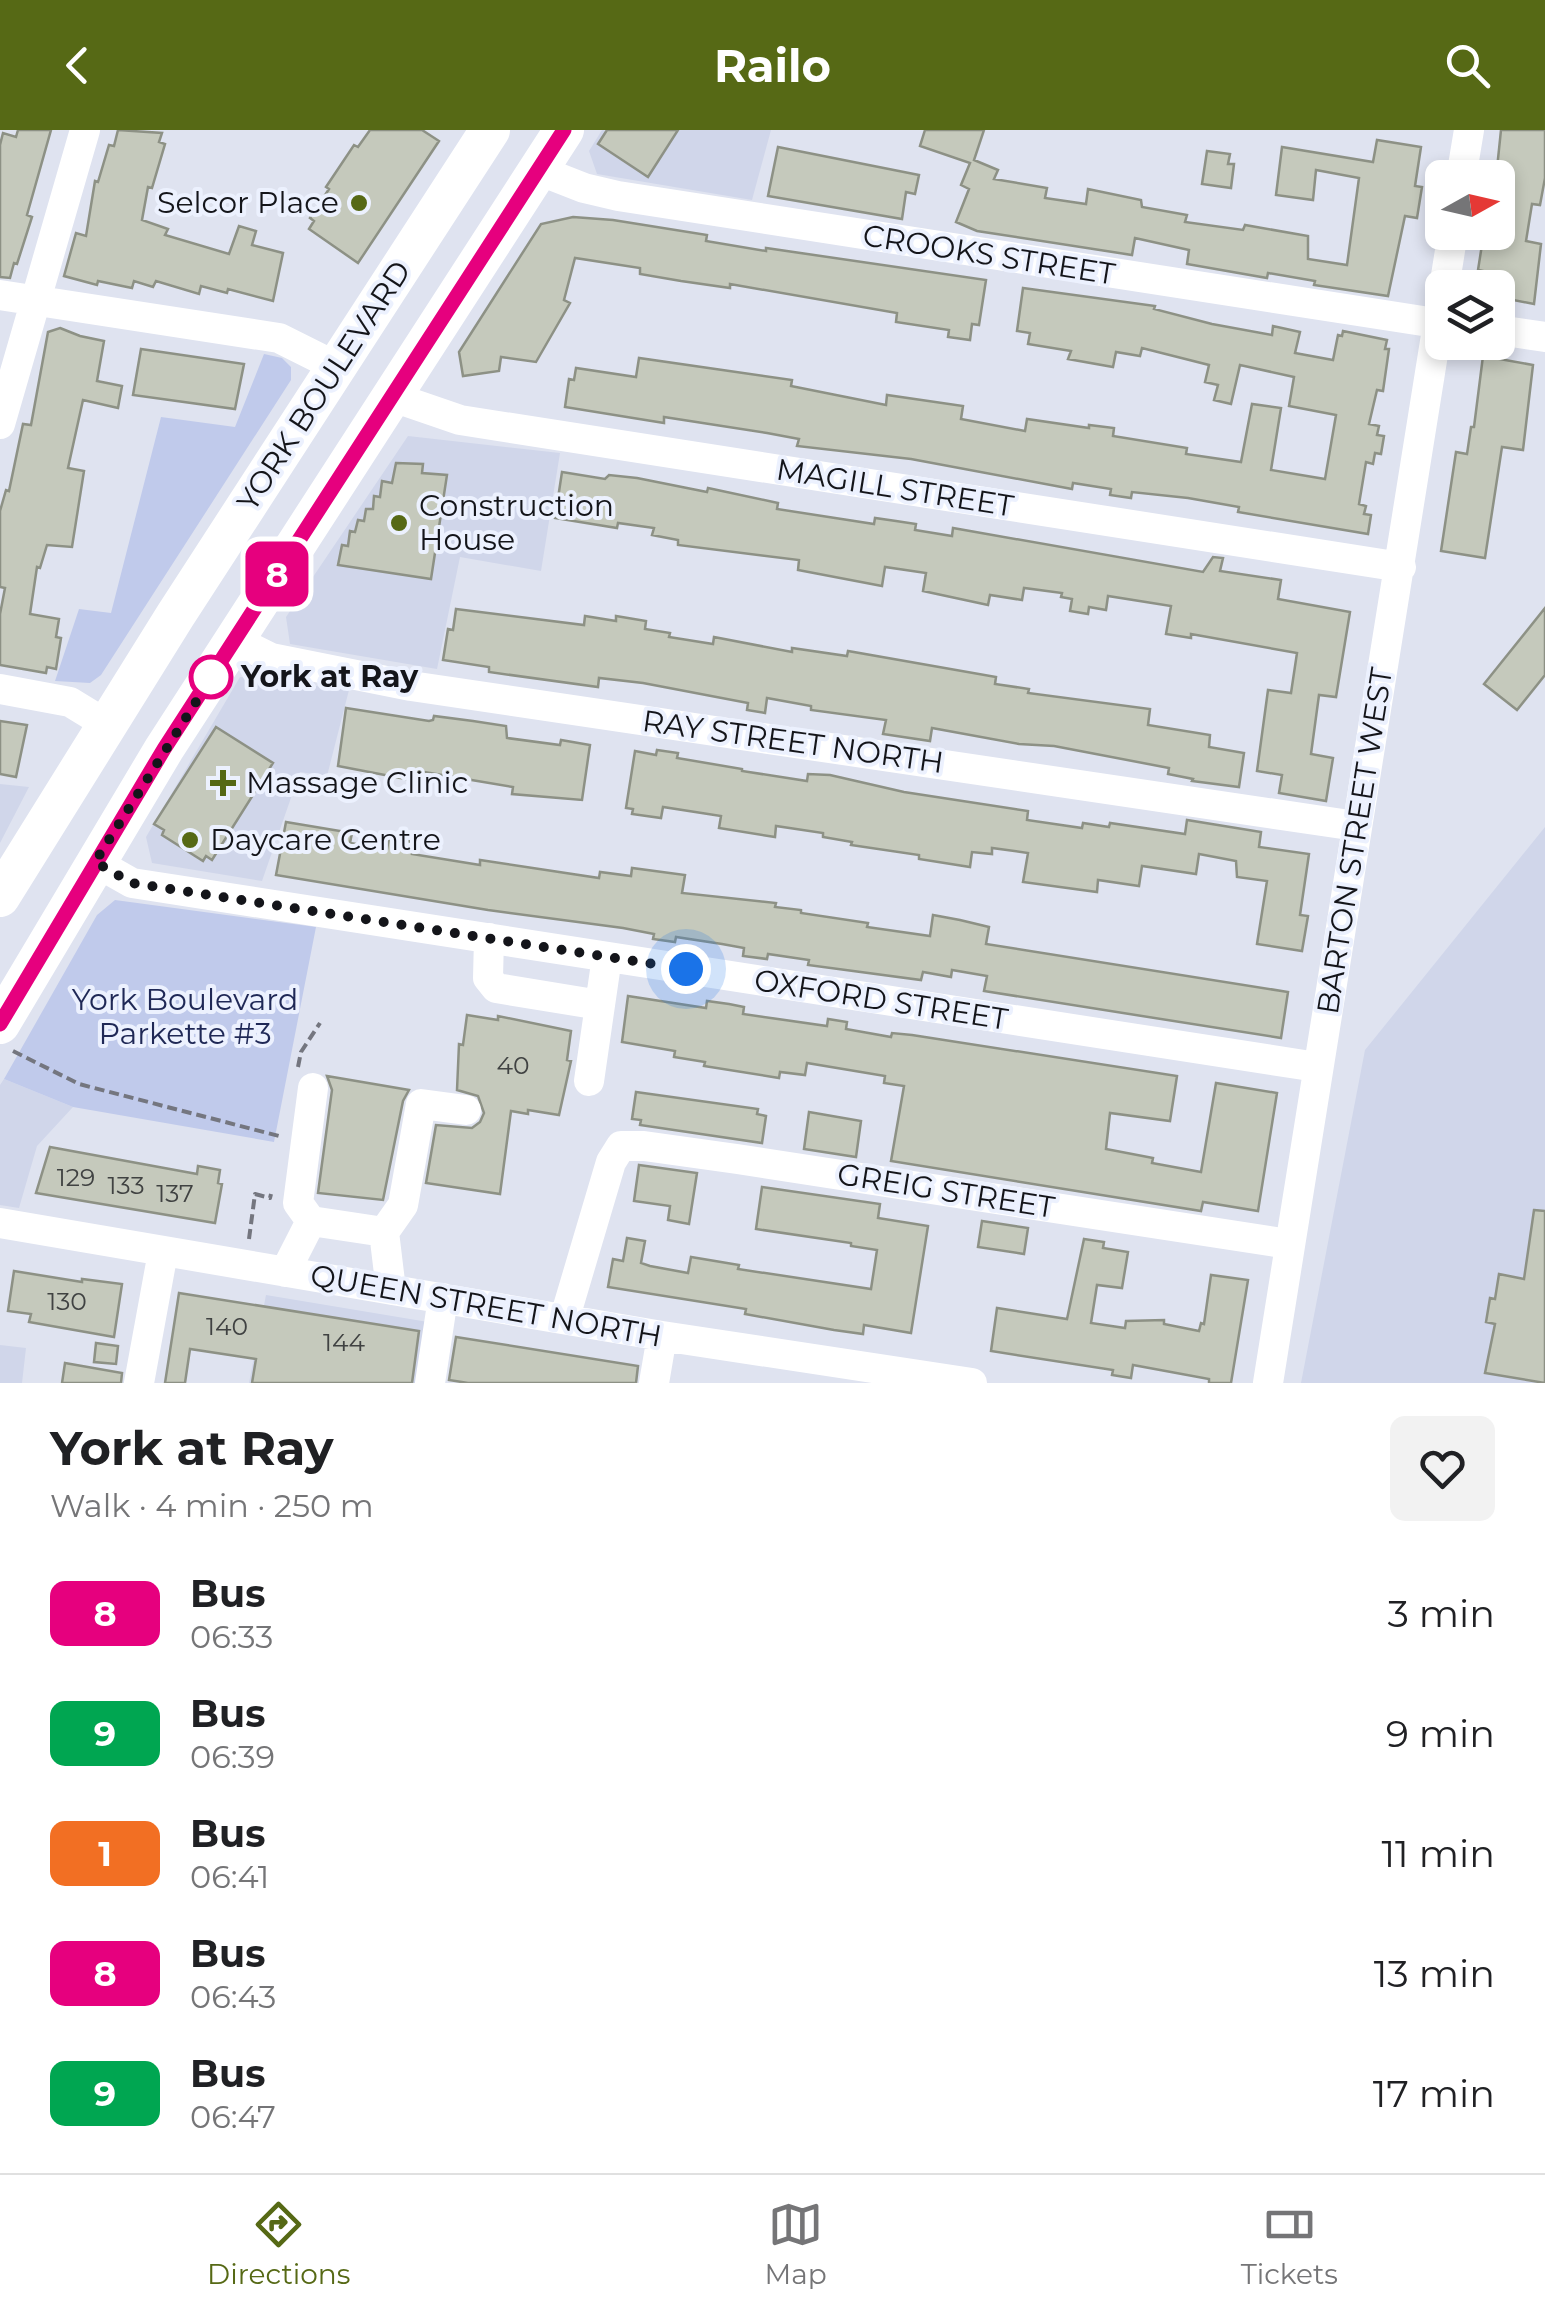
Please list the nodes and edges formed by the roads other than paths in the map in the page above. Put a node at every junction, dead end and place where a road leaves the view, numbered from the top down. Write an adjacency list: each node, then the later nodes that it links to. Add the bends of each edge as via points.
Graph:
1 (85, 130): 8 (street)
2 (490, 130): 13 (main road, YORK BOULEVARD)
3 (1469, 130): 5 (street)
4 (562, 132): 6 (main road, YORK BOULEVARD)
5 (1464, 160)
6 (538, 170): 9 (street, CROOKS STREET, via 618,196); 14 (main road, YORK BOULEVARD)
7 (0, 296): 8 (street)
8 (38, 302): 13 (street, via 279,338); 15 (street)
9 (1425, 313)
10 (1515, 333): 11 (street)
11 (1545, 337)
12 (1434, 360): 16 (street, BARTON STREET WEST)
13 (335, 366): 19 (main road, YORK BOULEVARD)
14 (393, 396): 16 (street, MAGILL STREET, via 460,420); 17 (main road, YORK BOULEVARD)
15 (0, 424)
16 (1401, 567): 20 (street, BARTON STREET WEST)
17 (235, 640): 20 (street, RAY STREET NORTH, via 271,658 410,686); 21 (main road, YORK BOULEVARD)
18 (0, 689): 19 (street, via 70,702)
19 (98, 738): 21 (main road, via 77,822); 22 (main road, YORK BOULEVARD)
20 (1356, 826): 27 (street, BARTON STREET WEST)
21 (95, 862): 23 (street, OXFORD STREET, via 132,883); 26 (main road, YORK BOULEVARD)
22 (0, 897)
23 (489, 938): 24 (street, OXFORD STREET); 25 (street, via 488,978 496,988)
24 (606, 957): 25 (street); 27 (street, OXFORD STREET)
25 (600, 1005): 28 (street)
26 (0, 1024)
27 (1317, 1068): 34 (street, BARTON STREET WEST)
28 (589, 1081)
29 (313, 1088): 31 (street, via 298,1203)
30 (466, 1110): 33 (street, via 422,1104 404,1205)
31 (311, 1221): 33 (street); 36 (street)
32 (0, 1223): 35 (street, QUEEN STREET NORTH)
33 (384, 1232): 37 (street)
34 (1289, 1244): 39 (street, GREIG STREET, via 621,1146); 45 (street, BARTON STREET WEST)
35 (163, 1252): 36 (street, QUEEN STREET NORTH); 41 (street)
36 (285, 1272): 37 (street, QUEEN STREET NORTH)
37 (392, 1290): 38 (street, QUEEN STREET NORTH)
38 (443, 1298): 39 (street, QUEEN STREET NORTH); 42 (street)
39 (564, 1317): 40 (street, QUEEN STREET NORTH)
40 (662, 1336): 43 (street); 44 (street, QUEEN STREET NORTH)
41 (139, 1383)
42 (430, 1383)
43 (654, 1383)
44 (972, 1383)
45 (1268, 1383)

